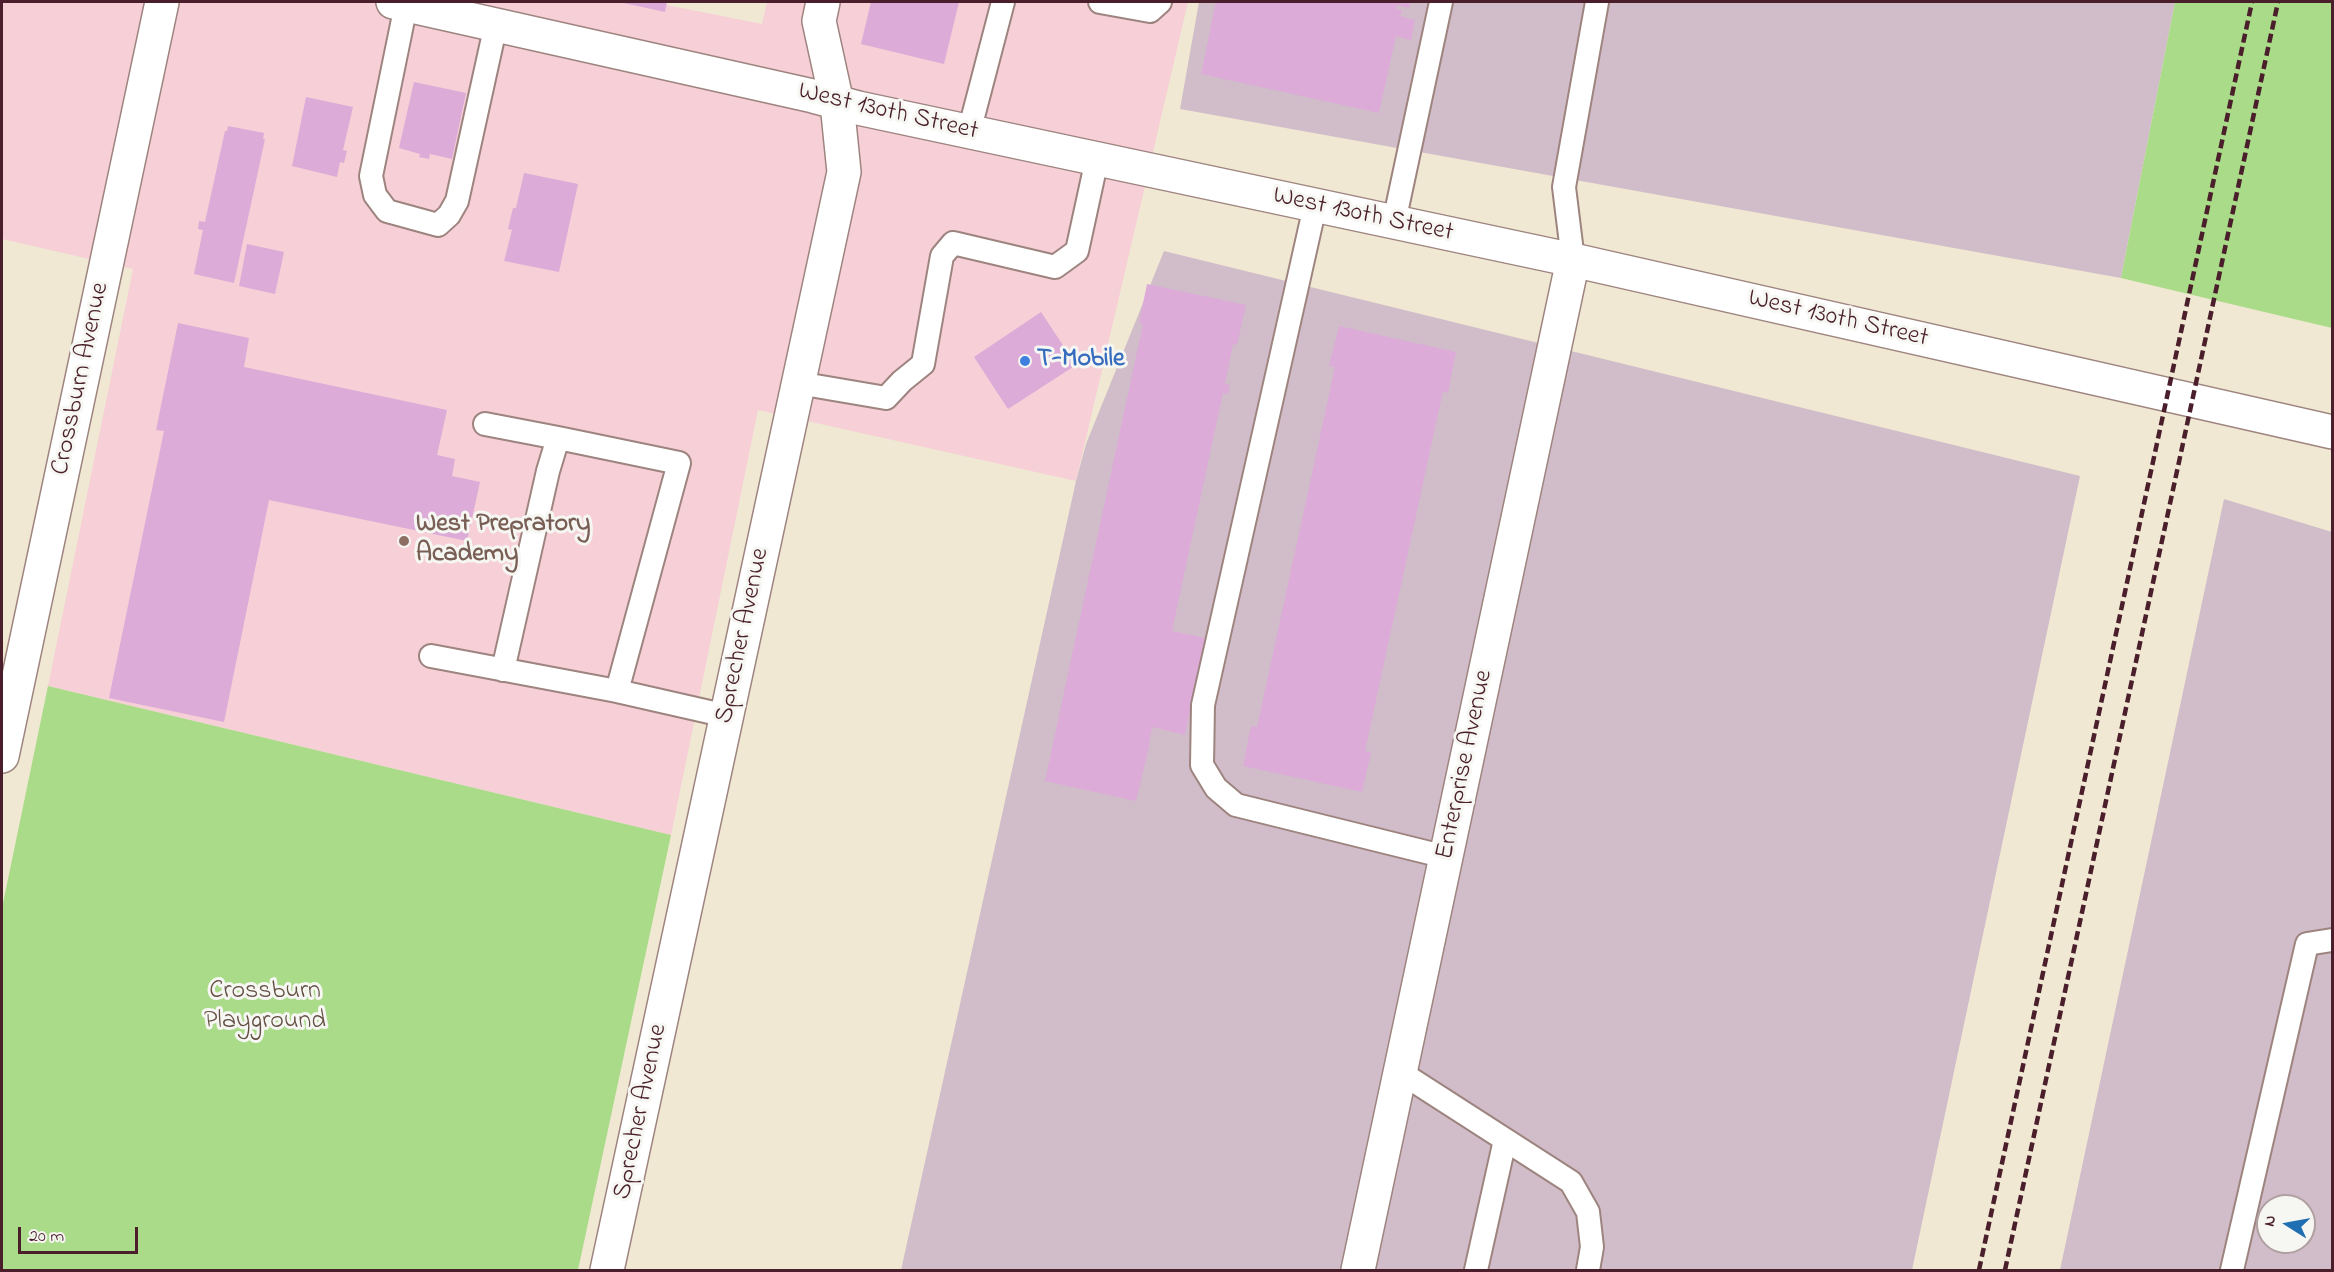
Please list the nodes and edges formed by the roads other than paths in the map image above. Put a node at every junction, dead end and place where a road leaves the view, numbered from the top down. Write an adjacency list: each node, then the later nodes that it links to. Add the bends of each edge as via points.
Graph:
1 (162, 2): 24 (street, Crossburn Avenue)
2 (823, 2): 10 (street, Sprecher Avenue, via 819,21)
3 (1003, 2): 11 (lane)
4 (1100, 2): 5 (lane, via 1150,11)
5 (1160, 2)
6 (1441, 2): 14 (lane)
7 (1597, 2): 15 (lane, via 1564,187)
8 (400, 3): 9 (street, West 130th Street); 9 (lane, via 371,176 375,195 387,211 438,225 457,201)
9 (496, 24): 10 (street, West 130th Street)
10 (837, 103): 11 (street, West 130th Street); 16 (street, Sprecher Avenue, via 844,172)
11 (969, 132): 12 (street, West 130th Street)
12 (1097, 159): 13 (street, West 130th Street); 16 (lane, via 1077,251 1055,267 953,243 942,256 923,364 886,398)
13 (1315, 206): 14 (street, West 130th Street); 25 (lane, via 1203,705 1202,765 1216,788 1236,805)
14 (1394, 222): 15 (street, West 130th Street)
15 (1573, 260): 18 (street, West 130th Street); 25 (street, Enterprise Avenue)
16 (798, 383): 23 (street, Sprecher Avenue)
17 (485, 424): 19 (lane)
18 (2332, 432)
19 (558, 438): 21 (lane); 22 (lane, via 679,464)
20 (431, 656): 21 (lane)
21 (503, 670): 22 (lane)
22 (617, 691): 23 (lane)
23 (727, 716): 29 (street, Sprecher Avenue)
24 (2, 756)
25 (1446, 857): 27 (street, Enterprise Avenue)
26 (2332, 940): 33 (lane, via 2307,944)
27 (1400, 1072): 28 (lane); 30 (street, Enterprise Avenue)
28 (1505, 1140): 31 (lane); 32 (lane, via 1570,1182 1588,1212 1592,1247)
29 (607, 1270)
30 (1358, 1270)
31 (1476, 1270)
32 (1588, 1270)
33 (2232, 1270)

